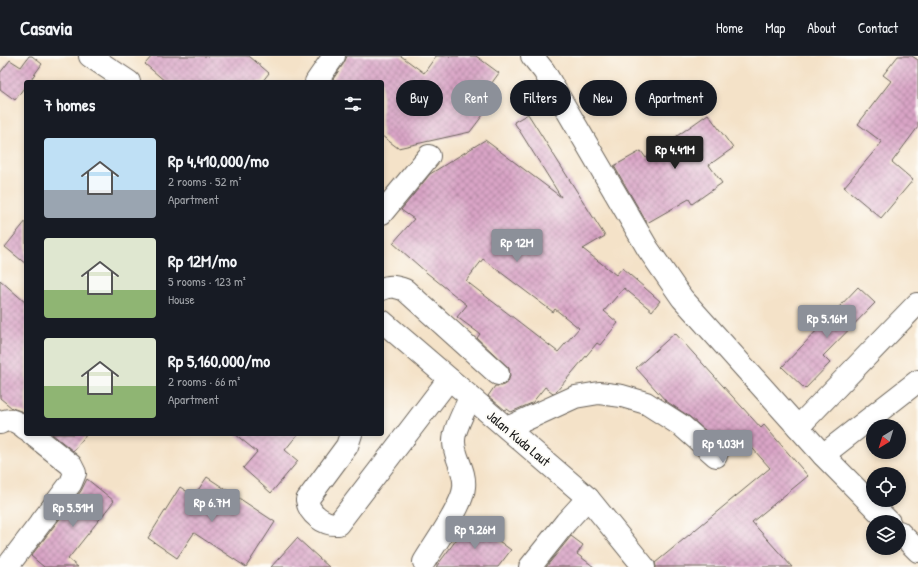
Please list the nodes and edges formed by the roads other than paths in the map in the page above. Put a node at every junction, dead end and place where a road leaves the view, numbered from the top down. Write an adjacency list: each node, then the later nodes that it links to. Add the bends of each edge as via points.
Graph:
1 (90, 56): 4 (lane)
2 (334, 56): 5 (lane)
3 (532, 56): 17 (lane, via 544,71 648,248 682,298)
4 (126, 80)
5 (317, 80)
6 (429, 156): 7 (lane)
7 (386, 201)
8 (384, 288): 11 (lane, via 391,286 405,290)
9 (917, 304): 17 (lane)
10 (384, 323): 12 (lane, Jalan Kuda Laut)
11 (498, 374)
12 (449, 379): 14 (lane, Jalan Kuda Laut); 20 (lane, via 338,524 331,524 316,516 308,508 307,500 347,446)
13 (918, 381): 21 (lane)
14 (470, 397): 18 (lane, Jalan Kuda Laut); 27 (lane, via 454,439 463,472 462,500)
15 (2, 420): 16 (lane, via 17,422)
16 (24, 427)
17 (798, 427): 21 (lane)
18 (507, 428): 22 (lane, via 575,397 599,393 622,396 646,403 682,426); 23 (lane, Jalan Kuda Laut)
19 (35, 436): 28 (lane, via 71,465 75,473 71,483)
20 (350, 436)
21 (823, 455): 24 (lane)
22 (716, 456)
23 (588, 498): 29 (lane); 30 (lane, Jalan Kuda Laut)
24 (882, 515)
25 (906, 539): 26 (lane)
26 (918, 551)
27 (424, 562)
28 (7, 567)
29 (530, 567)
30 (644, 567)

